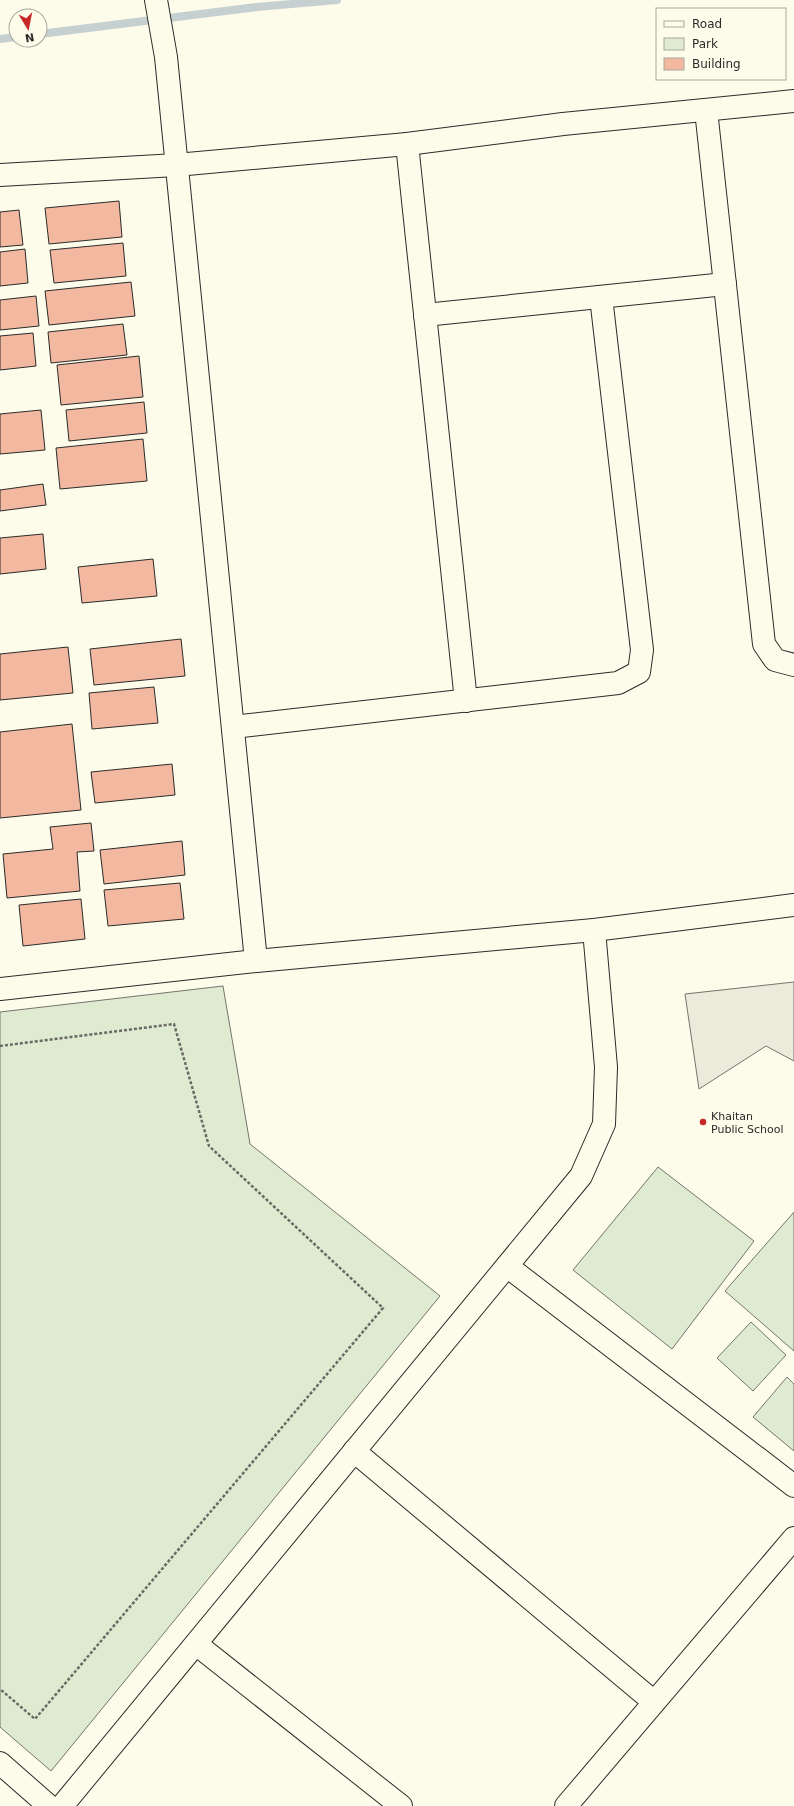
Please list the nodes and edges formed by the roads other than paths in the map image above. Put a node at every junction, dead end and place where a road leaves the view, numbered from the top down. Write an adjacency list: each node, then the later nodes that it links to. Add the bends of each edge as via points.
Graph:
1 (156, 0): 5 (street, via 166,57)
2 (794, 101): 3 (street)
3 (706, 110): 4 (street, via 563,124); 7 (street)
4 (408, 144): 5 (street); 9 (street)
5 (176, 165): 6 (street); 12 (street)
6 (0, 174)
7 (725, 284): 8 (street); 10 (street, via 764,644 774,660)
8 (601, 297): 9 (street); 11 (street, via 642,650 639,672 618,684)
9 (425, 315): 11 (street)
10 (794, 665)
11 (466, 701): 12 (street)
12 (233, 727): 15 (street)
13 (794, 905): 14 (street)
14 (594, 930): 15 (street); 17 (street, via 606,1068 604,1124 581,1176)
15 (256, 961): 16 (street)
16 (0, 989)
17 (507, 1266): 18 (street); 19 (street)
18 (354, 1451): 21 (street); 22 (street)
19 (794, 1486)
20 (794, 1538): 22 (street)
21 (196, 1644): 25 (street); 26 (street)
22 (654, 1702): 27 (street)
23 (0, 1763): 24 (street)
24 (38, 1802)
25 (62, 1806)
26 (401, 1806)
27 (566, 1806)

